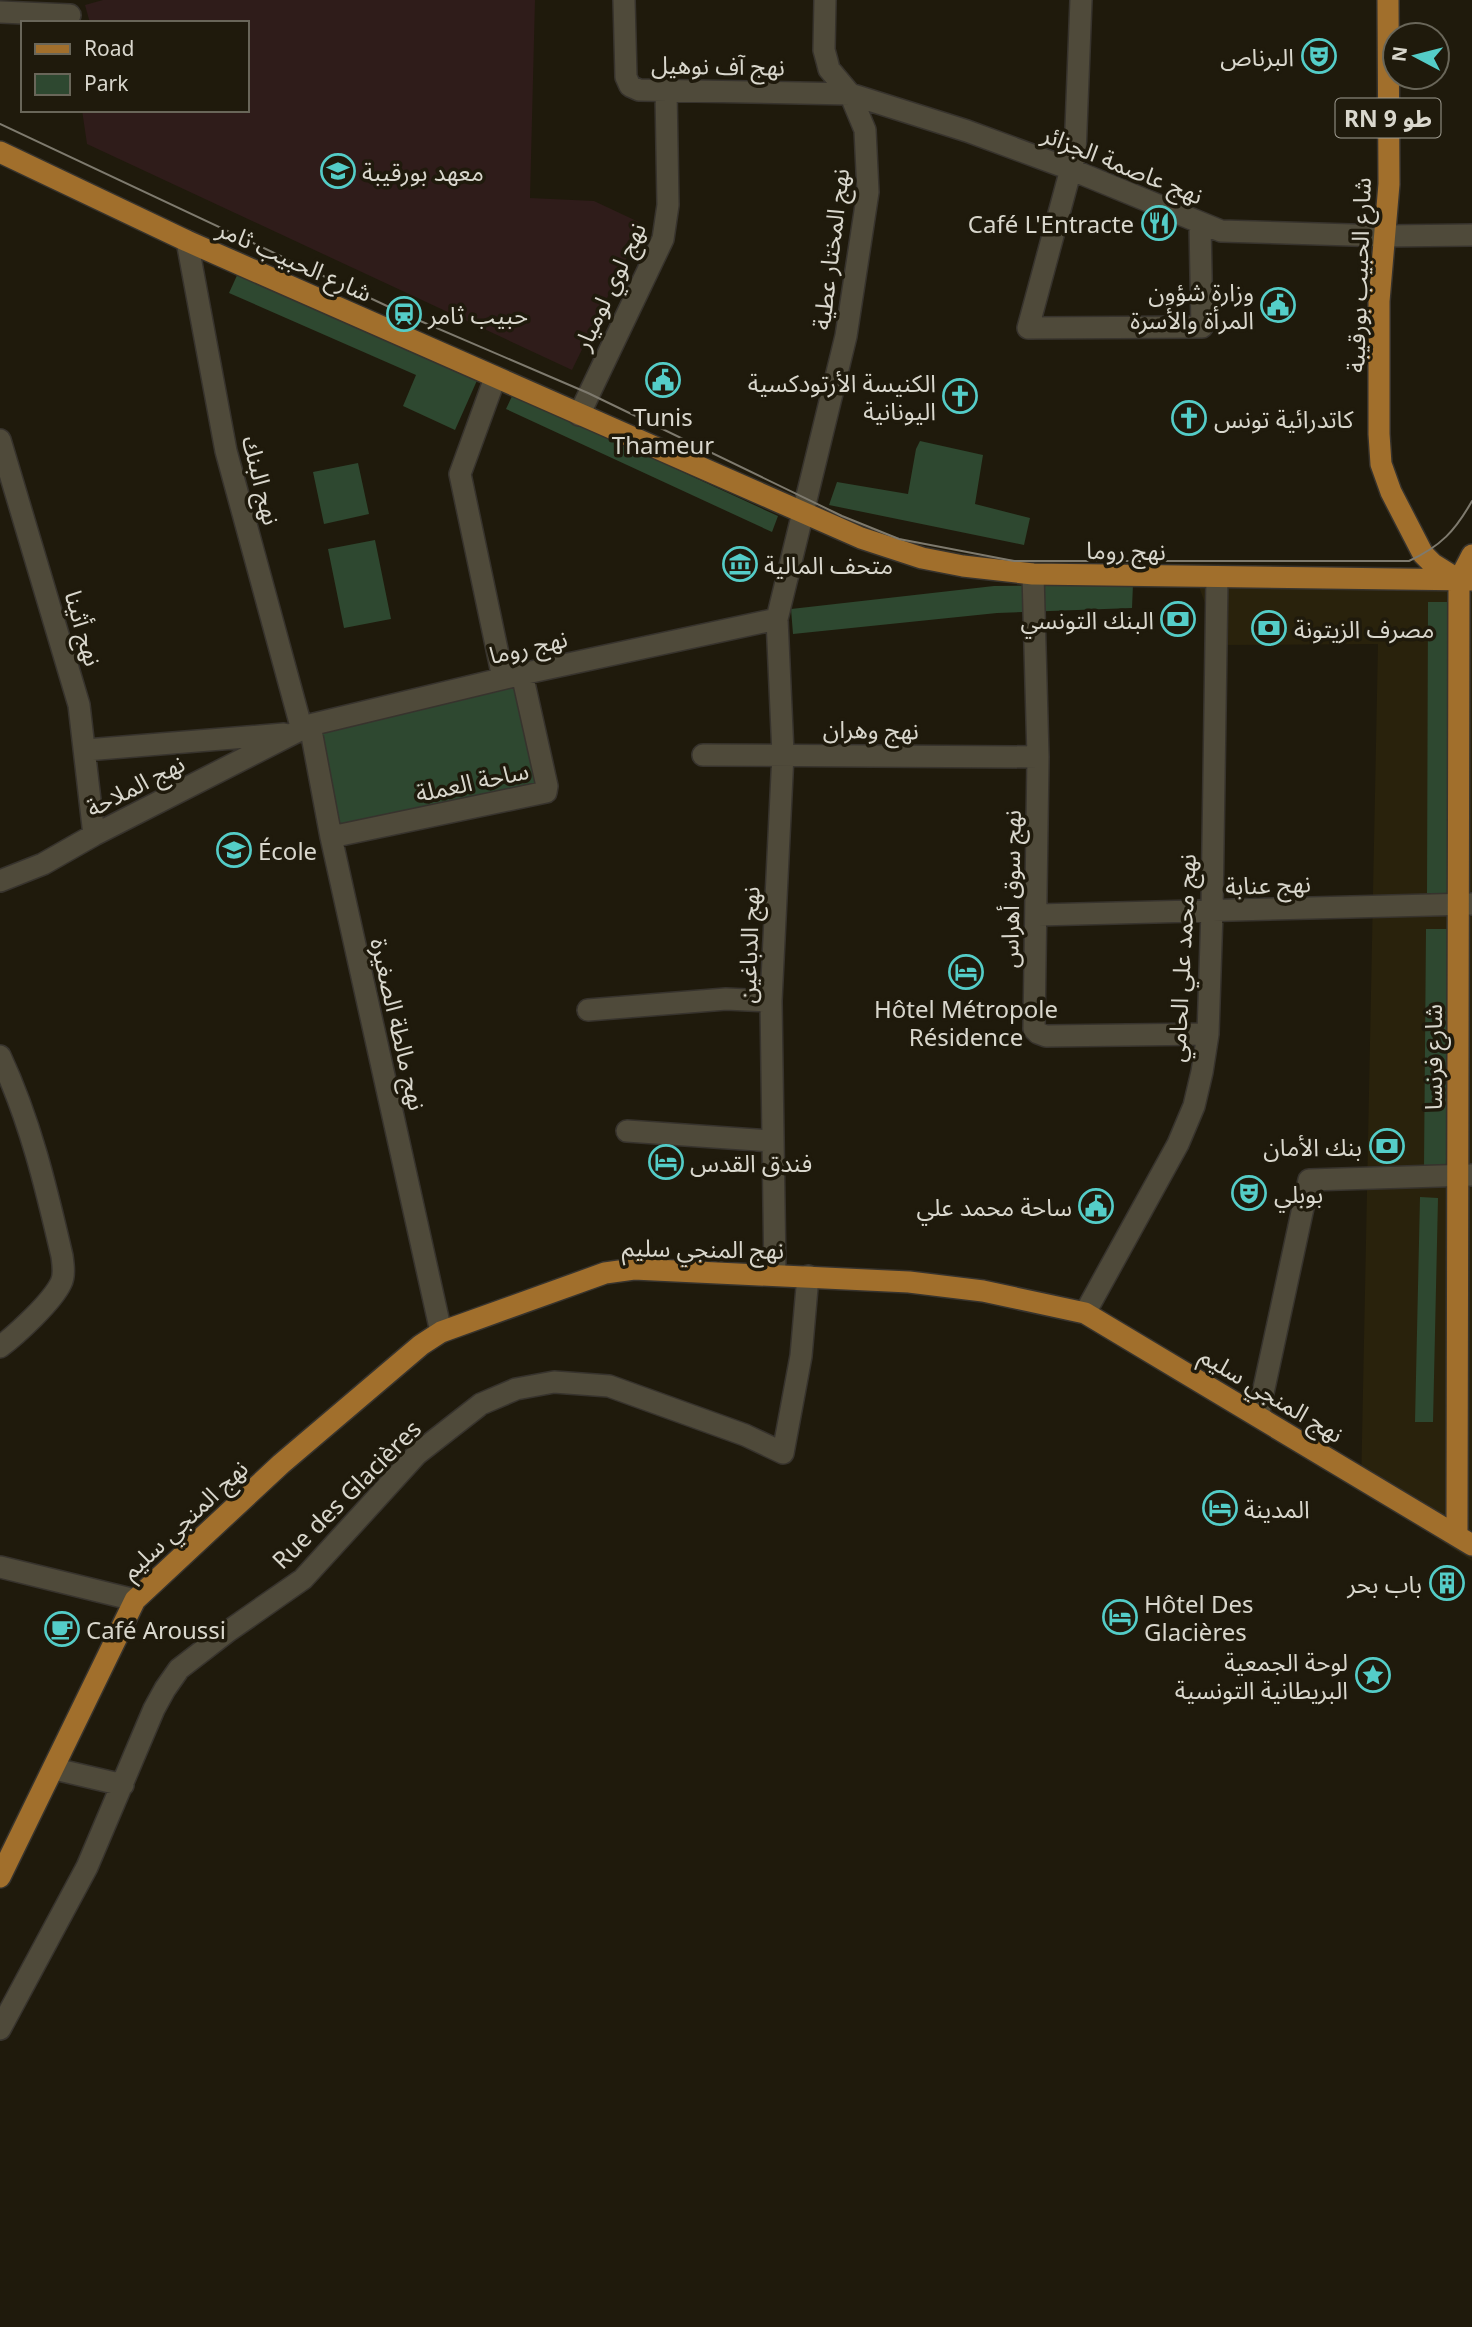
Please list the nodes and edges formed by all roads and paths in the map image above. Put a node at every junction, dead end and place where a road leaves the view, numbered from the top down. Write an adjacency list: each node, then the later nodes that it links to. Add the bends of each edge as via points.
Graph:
1 (624, 0): 7 (street, نهج آف نوهيل, via 630,86)
2 (825, 0): 8 (street, نهج المختار عطية, via 824,50 830,69)
3 (1081, 0): 10 (street, via 1075,154)
4 (1388, 0): 13 (main road, شارع الحبيب بورقيبة / RN 9 طو, via 1389,184)
5 (0, 12): 6 (street)
6 (69, 15)
7 (666, 92): 8 (street, نهج آف نوهيل); 16 (street, نهج لوي لوميار, via 668,205 663,239)
8 (850, 94): 10 (street, نهج عاصمة الجزائر); 18 (street, نهج المختار عطية, via 864,130 868,192 846,337)
9 (0, 152): 14 (main road, شارع الحبيب ثامر)
10 (1070, 169): 11 (street, نهج عاصمة الجزائر); 11 (street, via 1028,328 1202,327)
11 (1200, 223): 13 (street, نهج عاصمة الجزائر, via 1221,231)
12 (1472, 235): 13 (street, نهج عاصمة الجزائر)
13 (1384, 236): 22 (main road, شارع الحبيب بورقيبة / RN 9 طو, via 1379,313 1381,464 1423,554)
14 (187, 241): 15 (main road, شارع الحبيب ثامر); 25 (street, نهج البنك, via 226,451)
15 (495, 378): 16 (main road, شارع الحبيب ثامر); 24 (street, via 460,474)
16 (579, 415): 18 (main road, شارع الحبيب ثامر)
17 (0, 440): 26 (street, نهج أثينا, via 69,667)
18 (802, 511): 20 (main road, نهج روما, via 861,538 922,558); 23 (street, نهج المختار عطية)
19 (1472, 555): 22 (main road)
20 (1033, 574): 21 (main road, نهج روما); 29 (street, نهج سوق أهراس)
21 (1217, 577): 22 (main road, نهج روما); 34 (street, نهج محمد علي الحامي)
22 (1465, 580): 33 (main road, شارع فرنسا)
23 (777, 619): 24 (street, نهج روما); 27 (street, نهج الدباغين)
24 (513, 676): 25 (street, نهج روما); 31 (street, ساحة العملة, via 546,792)
25 (301, 730): 26 (street); 30 (street, نهج الملاحة); 31 (street, نهج مالطة الصغيرة)
26 (86, 750): 30 (street, نهج أثينا)
27 (783, 754): 28 (street, نهج وهران); 29 (street, نهج وهران); 36 (street, نهج الدباغين)
28 (703, 755)
29 (1038, 757): 35 (street, نهج سوق أهراس)
30 (94, 835): 32 (street, نهج الملاحة, via 43,864)
31 (331, 837): 46 (street, نهج مالطة الصغيرة)
32 (0, 881)
33 (1465, 904): 34 (street, نهج عنابة); 42 (main road, شارع فرنسا)
34 (1212, 911): 35 (street, نهج عنابة); 38 (street, نهج محمد علي الحامي)
35 (1038, 915): 38 (street, نهج سوق أهراس, via 1033,1024 1038,1033)
36 (771, 1001): 37 (street, via 726,999); 41 (street, نهج الدباغين)
37 (589, 1010)
38 (1208, 1034): 45 (street, نهج محمد علي الحامي, via 1194,1105 1178,1144)
39 (0, 1056): 47 (street, via 36,1151 63,1270 53,1294)
40 (627, 1131): 41 (street)
41 (772, 1141): 43 (street, نهج الدباغين)
42 (1465, 1176): 48 (street, via 1310,1180); 49 (main road, شارع فرنسا)
43 (775, 1274): 44 (main road, نهج المنجي سليم); 46 (main road, نهج المنجي سليم, via 653,1268 605,1273)
44 (808, 1276): 45 (main road, نهج المنجي سليم, via 983,1291); 53 (street, Rue des Glacières, via 801,1356 783,1453 610,1386 554,1382 516,1389 481,1404 417,1454 303,1579 179,1669 154,1709)
45 (1085, 1313): 48 (main road, نهج المنجي سليم)
46 (441, 1332): 51 (main road, نهج المنجي سليم, via 281,1464)
47 (0, 1347)
48 (1258, 1416): 49 (main road, نهج المنجي سليم)
49 (1465, 1540)
50 (0, 1567): 51 (street)
51 (135, 1601): 52 (main road, نهج المنجي سليم)
52 (55, 1769): 53 (street); 54 (main road, نهج المنجي سليم)
53 (123, 1785): 55 (street, Rue des Glacières, via 88,1867)
54 (0, 1877)
55 (0, 2029)

